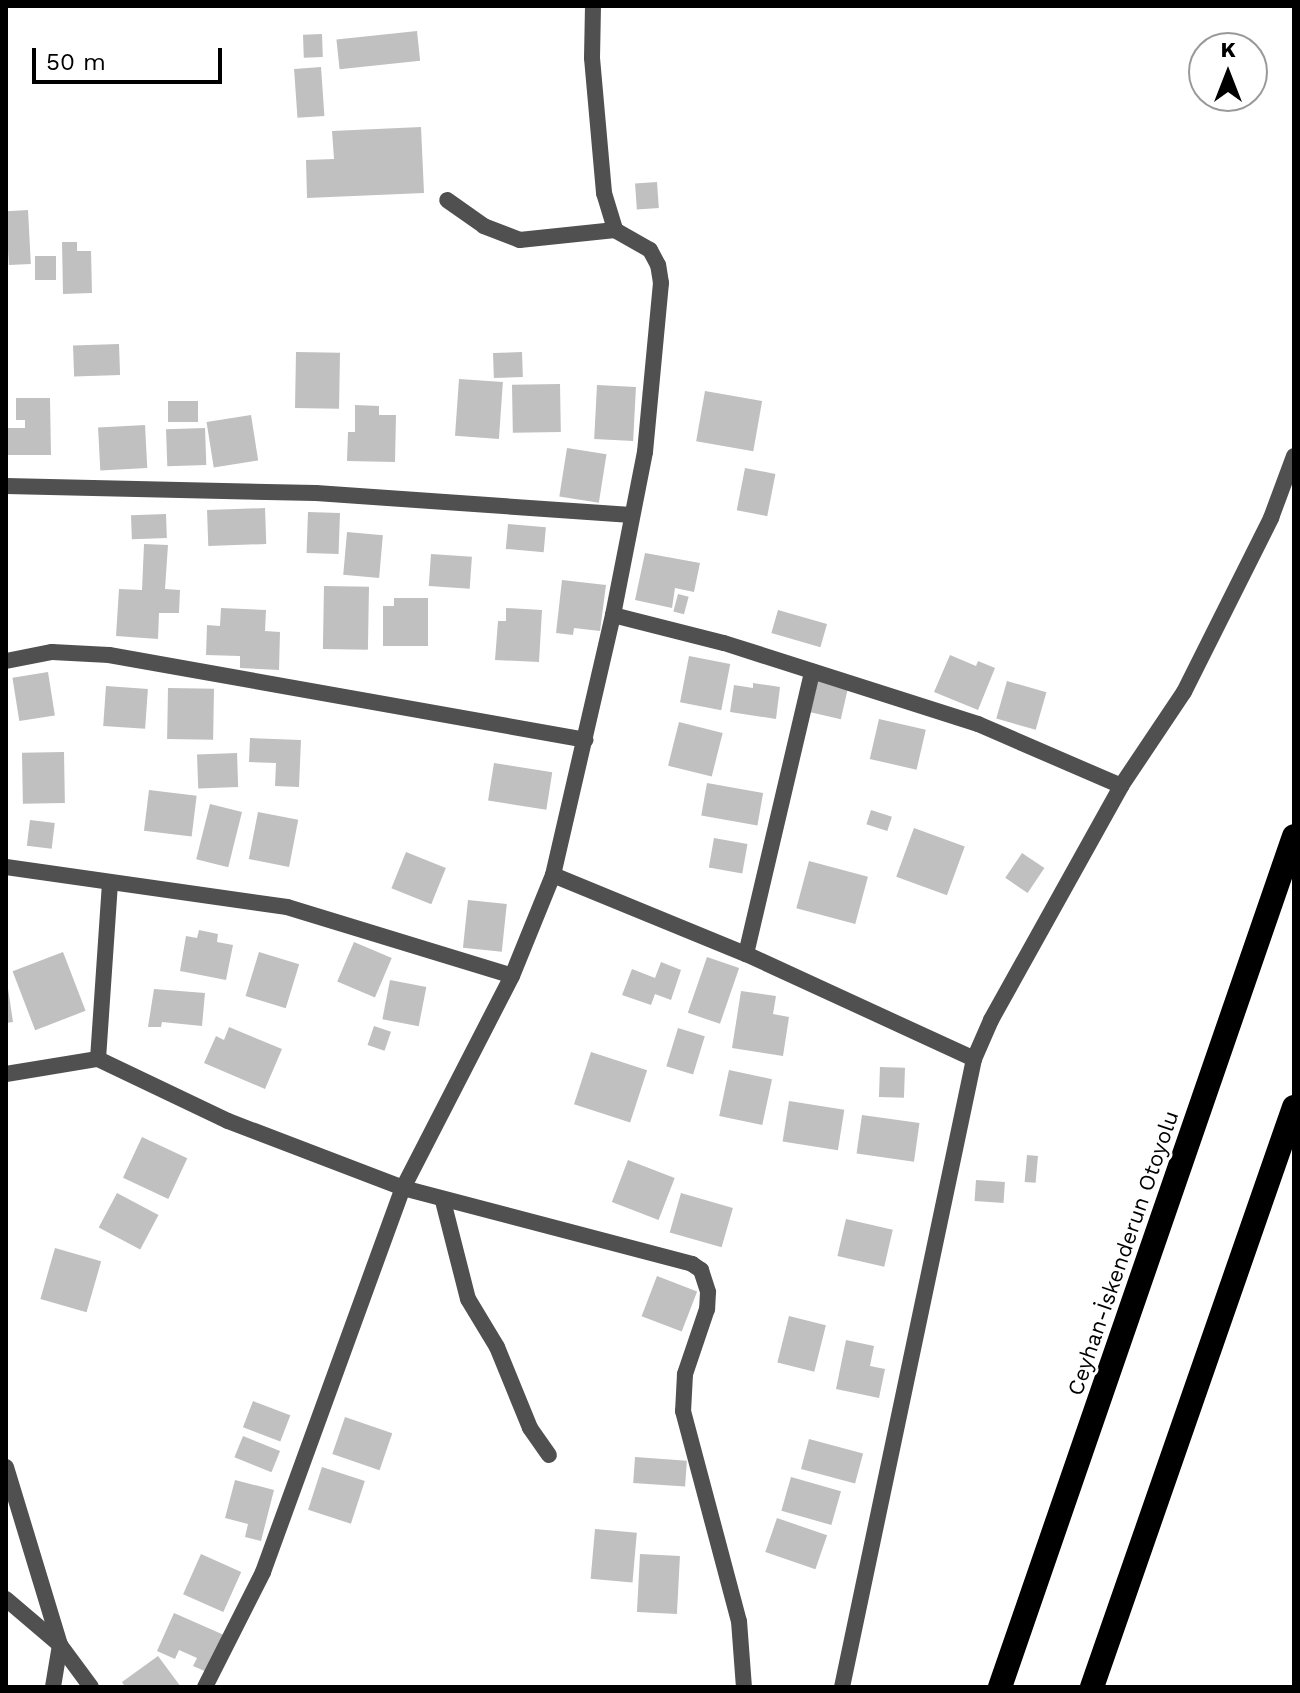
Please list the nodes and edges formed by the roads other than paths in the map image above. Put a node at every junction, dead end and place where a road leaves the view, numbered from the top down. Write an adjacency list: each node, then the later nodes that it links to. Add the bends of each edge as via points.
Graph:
1 (593, 6): 3 (street, via 592,58 604,193)
2 (447, 200): 3 (street, via 484,226 520,240)
3 (615, 230): 6 (street, via 650,250 661,283 645,452)
4 (1294, 456): 11 (street, via 1271,518 1184,692)
5 (6, 486): 6 (street, via 316,493)
6 (631, 515): 7 (street)
7 (613, 615): 9 (street); 10 (street)
8 (6, 661): 10 (street, via 52,652 109,655)
9 (812, 672): 11 (street, via 978,724); 16 (street)
10 (585, 740): 14 (street)
11 (1121, 786): 19 (street)
12 (1294, 836): 33 (highway, Ceyhan-İskenderun Otoyolu)
13 (6, 867): 15 (street)
14 (553, 875): 16 (street); 17 (street)
15 (110, 882): 17 (street, via 287,907); 18 (street)
16 (746, 954): 19 (street)
17 (512, 976): 22 (street)
18 (98, 1059): 20 (street); 22 (street, via 228,1121)
19 (974, 1059): 32 (street)
20 (6, 1074)
21 (1294, 1107): 34 (highway)
22 (403, 1188): 23 (street); 30 (street, via 263,1572)
23 (443, 1201): 24 (street, via 468,1299 497,1347 530,1428); 31 (street, via 701,1270 707,1309 685,1374 683,1411 739,1621)
24 (549, 1455)
25 (6, 1467): 27 (street)
26 (6, 1599): 27 (street)
27 (60, 1645): 28 (street); 29 (street)
28 (53, 1687)
29 (91, 1687)
30 (205, 1687)
31 (744, 1687)
32 (842, 1687)
33 (1000, 1687)
34 (1092, 1687)

